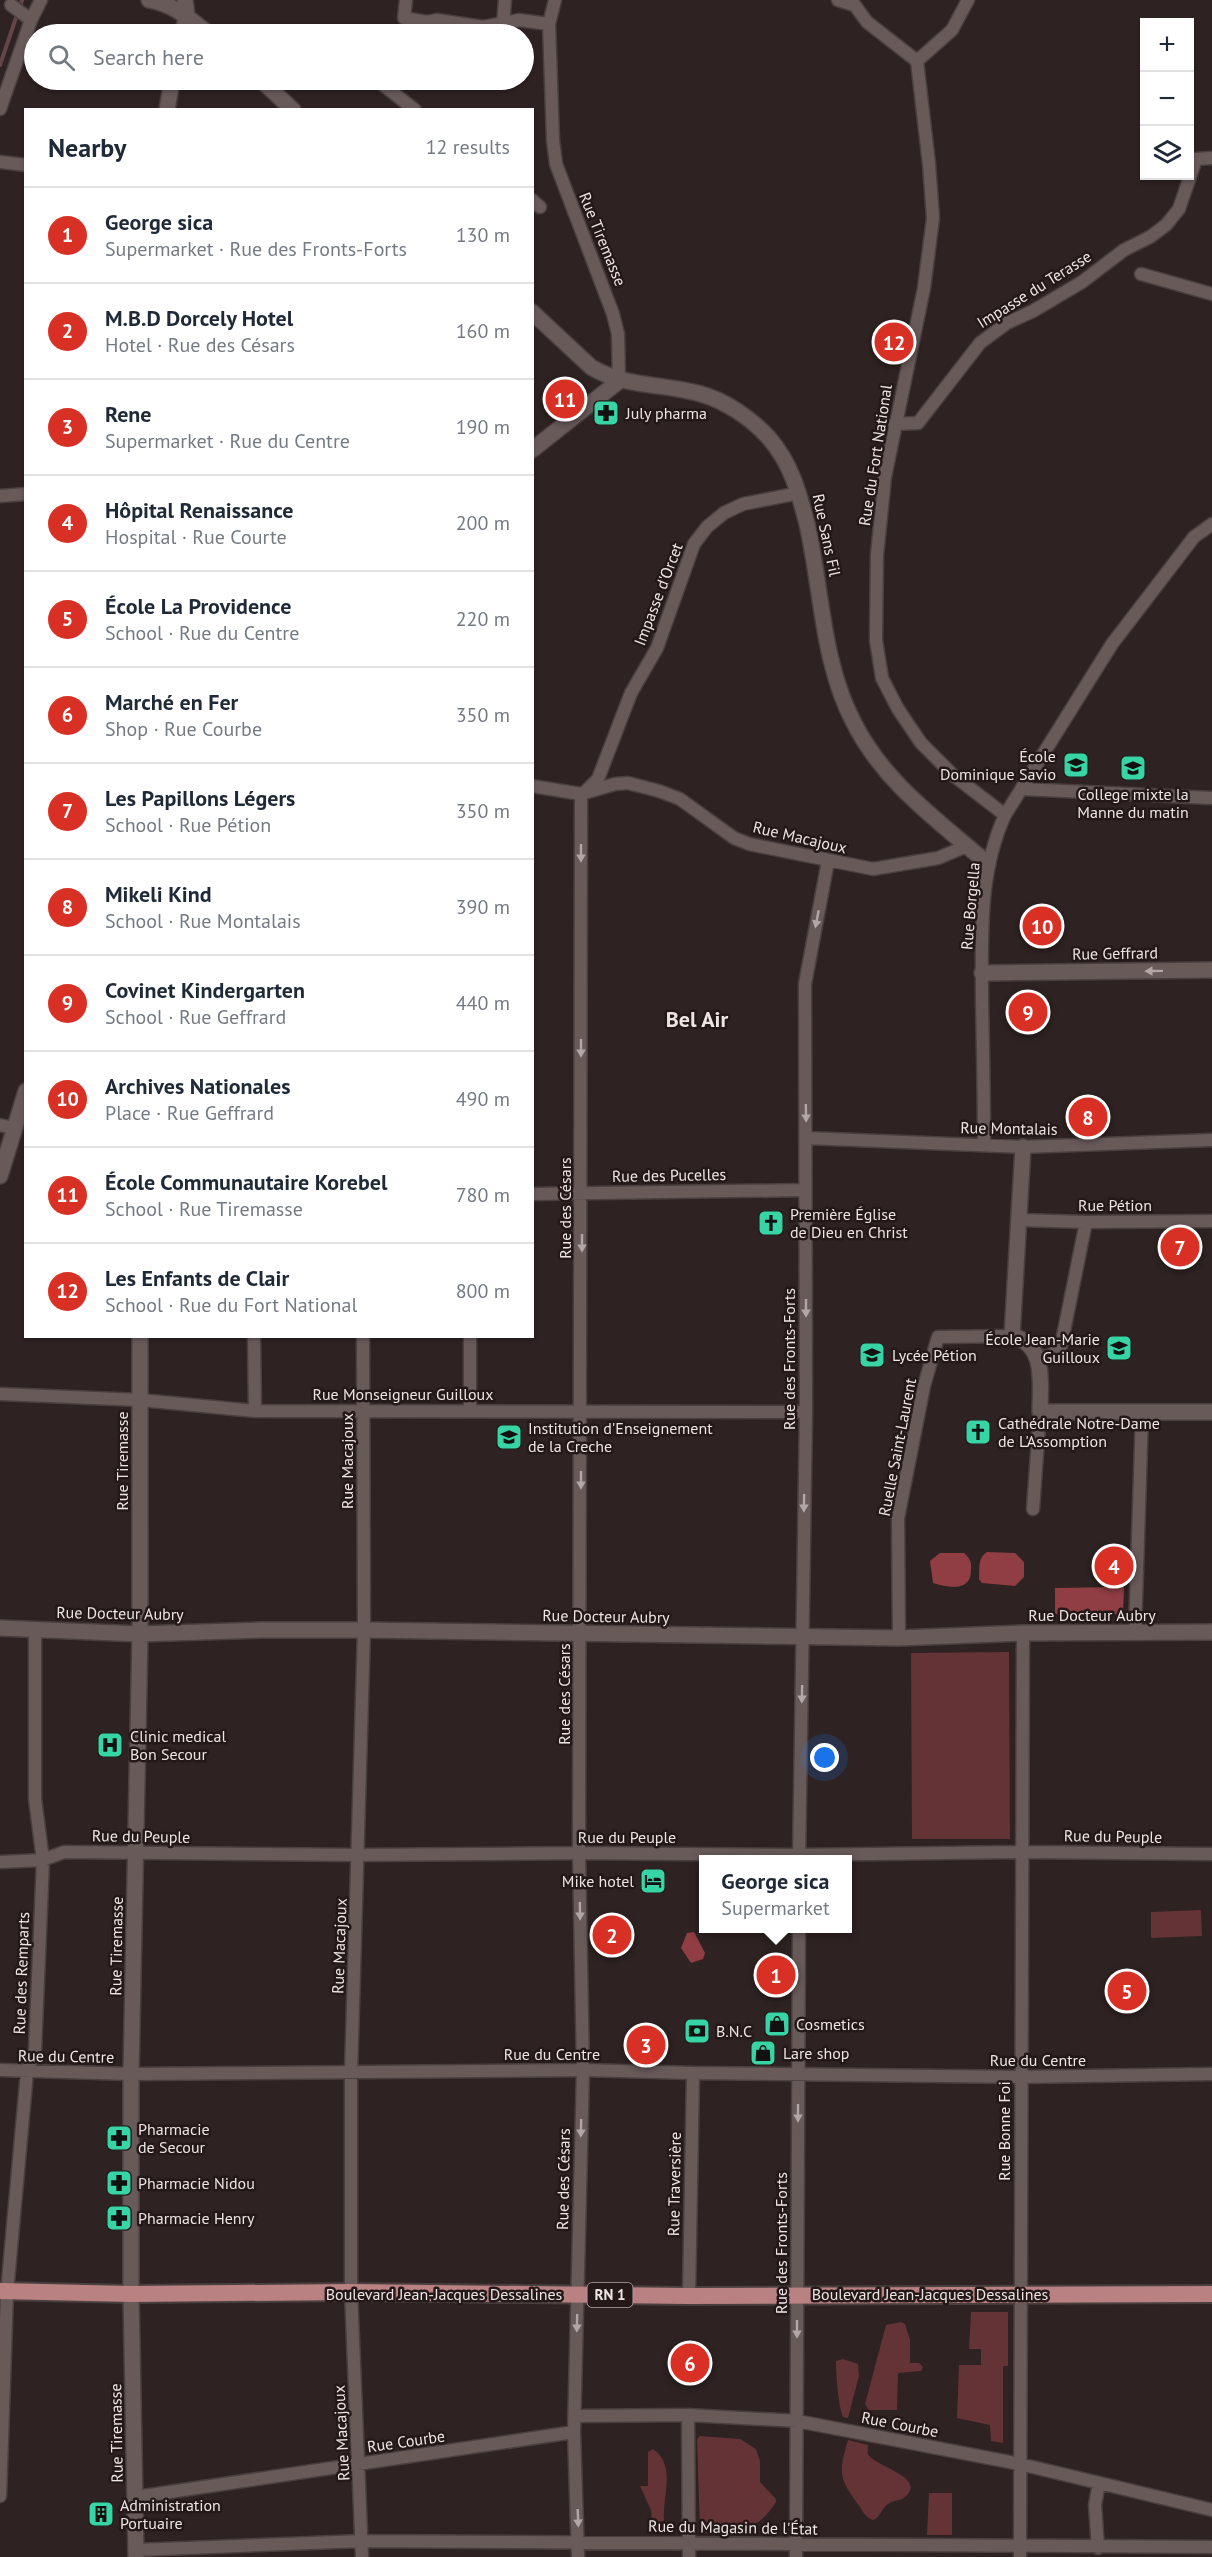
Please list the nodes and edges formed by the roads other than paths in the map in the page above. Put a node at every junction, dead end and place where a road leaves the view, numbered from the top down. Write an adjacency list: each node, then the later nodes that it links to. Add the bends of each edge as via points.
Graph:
1 (41, 0): 12 (street)
2 (149, 0): 11 (street)
3 (185, 0): 11 (street)
4 (406, 0): 16 (street, via 404,18)
5 (505, 0): 17 (street)
6 (555, 0): 18 (street, Rue Tiremasse)
7 (838, 0): 9 (street)
8 (968, 0): 20 (street, via 952,30)
9 (853, 3): 20 (street, via 867,22)
10 (8, 4): 12 (street)
11 (187, 16): 14 (street); 15 (street)
12 (31, 20): 13 (street)
13 (30, 24)
14 (185, 24)
15 (197, 24)
16 (463, 24)
17 (503, 24): 18 (street, via 519,20)
18 (549, 24): 34 (street, Rue Tiremasse, via 556,165 613,314 618,334)
19 (24, 40): 27 (street)
20 (917, 61): 35 (street, Rue du Fort National, via 933,218 924,288)
21 (170, 90): 24 (street)
22 (272, 90): 25 (street)
23 (390, 90): 26 (street)
24 (167, 108)
25 (291, 108)
26 (412, 108)
27 (0, 110)
28 (1212, 158): 35 (street, Impasse du Terasse, via 1196,159 1179,209 1166,225 1082,282 988,336 918,423)
29 (0, 162): 30 (street)
30 (24, 165)
31 (1141, 274): 32 (street)
32 (1212, 294)
33 (534, 314): 34 (street, Rue Sans Fil, via 591,368)
34 (619, 381): 36 (street); 37 (street, Rue Sans Fil, via 701,394 733,407 769,438 796,480)
35 (894, 424): 45 (street, Rue du Fort National, via 885,477 875,596 882,678 921,743 953,775)
36 (534, 448)
37 (799, 493): 43 (street, Impasse d'Orcet, via 743,504 724,513 694,544 657,648 631,693 597,778); 46 (street, Rue Sans Fil, via 837,683 853,723 878,763 917,804)
38 (24, 494): 39 (street)
39 (0, 496)
40 (1212, 524): 42 (street, Rue Borgella, via 1194,537 1112,644)
41 (534, 786): 43 (street, Rue Macajoux)
42 (1022, 789): 44 (street); 45 (street, Rue Borgella)
43 (581, 795): 47 (street, Rue Macajoux, via 628,783 658,791 692,806 742,841); 59 (street, Rue des Césars, one-way to 59)
44 (1212, 798)
45 (1005, 815): 48 (street, Rue Borgella)
46 (967, 846): 47 (street, Rue Macajoux, via 938,858 873,869); 48 (street, Rue Sans Fil)
47 (828, 861): 53 (street, Rue des Fronts-Forts, one-way to 53, via 805,984)
48 (988, 864): 50 (street, Rue Borgella)
49 (1212, 970): 50 (street, Rue Geffrard, one-way to 50)
50 (982, 973): 55 (street, Rue Borgella)
51 (24, 1095): 52 (street)
52 (7, 1126): 57 (street)
53 (806, 1138): 55 (street, Rue Montalais); 58 (street, Rue des Fronts-Forts)
54 (1212, 1140): 56 (street, Rue Montalais)
55 (984, 1144): 56 (street, Rue Montalais)
56 (1023, 1147): 61 (street)
57 (0, 1176)
58 (805, 1190): 59 (street, Rue des Pucelles); 76 (street, Rue des Fronts-Forts, one-way to 76)
59 (582, 1193): 60 (street, Rue des Pucelles); 75 (street, Rue des Césars, one-way to 75)
60 (534, 1194)
61 (1018, 1220): 63 (street, Rue Pétion); 64 (street)
62 (1212, 1221): 63 (street, Rue Pétion)
63 (1086, 1222): 69 (street, via 1061,1346)
64 (1012, 1336): 69 (street, via 1028,1342); 90 (street, Ruelle Saint-Laurent, via 938,1337 922,1394 898,1518)
65 (140, 1338): 71 (street, Rue Tiremasse)
66 (254, 1338): 73 (street)
67 (363, 1338): 74 (street, Rue Macajoux)
68 (470, 1338): 72 (street)
69 (1038, 1359): 77 (street)
70 (0, 1394): 71 (street, Rue Monseigneur Guilloux)
71 (140, 1400): 73 (street, Rue Monseigneur Guilloux); 87 (street, Rue Tiremasse)
72 (470, 1410): 74 (street, Rue Monseigneur Guilloux); 75 (street, Rue Monseigneur Guilloux)
73 (255, 1411): 74 (street, Rue Monseigneur Guilloux)
74 (363, 1411): 83 (street, Rue Macajoux)
75 (581, 1412): 76 (street, Rue Monseigneur Guilloux); 88 (street, Rue des Césars, one-way to 88)
76 (806, 1412): 89 (street, Rue des Fronts-Forts, one-way to 89)
77 (1040, 1412): 79 (street); 80 (street)
78 (1212, 1412): 79 (street)
79 (1142, 1413): 84 (street)
80 (1033, 1509)
81 (0, 1628): 82 (street, Rue Docteur Aubry)
82 (35, 1630): 87 (street, Rue Docteur Aubry); 99 (street, Rue des Remparts, via 35,1799)
83 (364, 1630): 87 (street, Rue Docteur Aubry); 88 (street, Rue Docteur Aubry); 95 (street, Rue Macajoux)
84 (1136, 1632): 85 (street, Rue Docteur Aubry); 86 (street, Rue Docteur Aubry)
85 (1212, 1632)
86 (1023, 1633): 90 (street, Rue Docteur Aubry); 91 (street, Rue Bonne Foi)
87 (140, 1634): 92 (street, Rue Tiremasse)
88 (581, 1634): 89 (street, Rue Docteur Aubry); 93 (street, Rue des Césars)
89 (802, 1636): 90 (street, Rue Docteur Aubry); 97 (street, Rue des Fronts-Forts, one-way to 97)
90 (898, 1638)
91 (1022, 1852): 94 (street, Rue du Peuple); 98 (street, Rue du Peuple); 110 (street, Rue Bonne Foi)
92 (136, 1853): 95 (street, Rue du Peuple); 99 (street, Rue du Peuple, via 63,1852); 107 (street, Rue Tiremasse)
93 (579, 1853): 95 (street, Rue du Peuple); 96 (street, Rue du Peuple); 103 (street, Rue des Césars, one-way to 103)
94 (1212, 1854)
95 (358, 1855): 105 (street, Rue Macajoux)
96 (699, 1855)
97 (799, 1855)
98 (852, 1856)
99 (43, 1860): 100 (street, Rue du Peuple); 104 (street, Rue des Remparts, via 35,2050)
100 (0, 1862)
101 (799, 1933): 108 (street, Rue des Fronts-Forts)
102 (0, 2070): 104 (street, Rue du Centre)
103 (583, 2070): 105 (street, Rue du Centre); 106 (street, Rue du Centre); 116 (street, Rue des Césars, one-way to 116)
104 (27, 2072): 107 (street, Rue du Centre); 111 (street, Rue des Remparts)
105 (351, 2073): 107 (street, Rue du Centre); 112 (street, Rue Macajoux)
106 (693, 2073): 108 (street, Rue du Centre); 118 (street, Rue Traversière)
107 (131, 2074): 114 (street, Rue Tiremasse)
108 (799, 2074): 110 (street, Rue du Centre); 117 (street, Rue des Fronts-Forts, one-way to 117)
109 (1212, 2074): 110 (street, Rue du Centre)
110 (1020, 2077): 113 (street, Rue Bonne Foi)
111 (4, 2291): 114 (main road, Boulevard Jean-Jacques Dessalines / RN 1); 126 (street, Rue des Remparts)
112 (351, 2292): 114 (main road, Boulevard Jean-Jacques Dessalines / RN 1); 116 (main road, Boulevard Jean-Jacques Dessalines / RN 1); 123 (street, Rue Macajoux)
113 (1020, 2293): 115 (main road, Boulevard Jean-Jacques Dessalines / RN 1); 117 (main road, Boulevard Jean-Jacques Dessalines / RN 1); 124 (street, Rue Bonne Foi)
114 (131, 2294): 127 (street, Rue Tiremasse)
115 (1212, 2294)
116 (577, 2295): 118 (main road, Boulevard Jean-Jacques Dessalines / RN 1); 120 (street, Rue des Césars, one-way to 120)
117 (798, 2295): 118 (main road, Boulevard Jean-Jacques Dessalines / RN 1); 121 (street, Rue des Fronts-Forts, one-way to 121)
118 (689, 2296)
119 (688, 2415): 120 (street, Rue Courbe); 121 (street, Rue Courbe); 130 (street)
120 (575, 2416): 122 (street, Rue des Césars)
121 (797, 2421): 124 (street, Rue Courbe); 134 (street, Rue des Fronts-Forts)
122 (574, 2432): 123 (street, Rue Courbe); 131 (street, Rue des Césars, one-way to 131)
123 (358, 2464): 127 (street, Rue Courbe); 129 (street, Rue Macajoux)
124 (1020, 2464): 125 (street, Rue Courbe); 135 (street, Rue Bonne Foi)
125 (1098, 2483): 128 (street, Rue Courbe); 133 (street)
126 (0, 2496)
127 (136, 2497): 137 (street, Rue Tiremasse)
128 (1212, 2510)
129 (362, 2541): 131 (street, Rue du Magasin de l'État); 137 (street, Rue du Magasin de l'État); 138 (street, Rue Macajoux)
130 (688, 2542): 131 (street, Rue du Magasin de l'État); 134 (street, Rue du Magasin de l'État); 140 (street)
131 (579, 2543): 139 (street, Rue des Césars)
132 (1212, 2547): 136 (street, Rue du Magasin de l'État)
133 (1098, 2548): 135 (street, Rue du Magasin de l'État); 136 (street, Rue du Magasin de l'État)
134 (796, 2551): 135 (street, Rue du Magasin de l'État)
135 (1020, 2552)
136 (1156, 2553)
137 (137, 2554)
138 (362, 2557)
139 (578, 2557)
140 (689, 2557)

